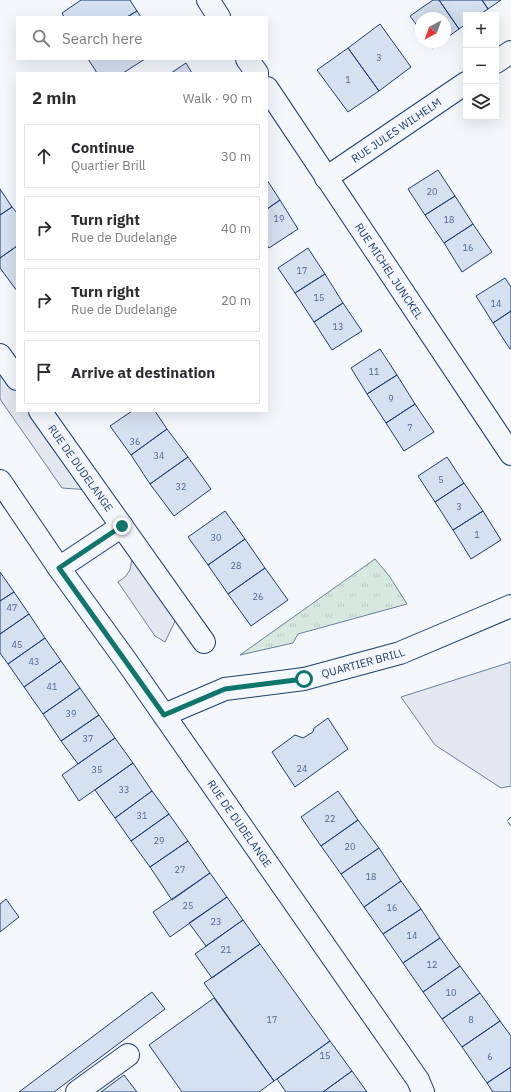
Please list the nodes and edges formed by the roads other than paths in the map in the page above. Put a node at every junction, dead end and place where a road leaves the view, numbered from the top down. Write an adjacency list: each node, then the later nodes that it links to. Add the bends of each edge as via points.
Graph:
1 (208, 0): 2 (street)
2 (218, 16)
3 (511, 52): 5 (street)
4 (248, 60): 6 (street)
5 (499, 60)
6 (256, 72)
7 (465, 84): 9 (street, RUE JULES WILHELM)
8 (268, 90): 9 (street, RUE MICHEL JUNCKEL)
9 (326, 178): 13 (street, RUE MICHEL JUNCKEL)
10 (0, 355): 11 (street)
11 (16, 378)
12 (41, 412): 15 (street, RUE DE DUDELANGE)
13 (511, 454)
14 (0, 480): 16 (street, RUE DE DUDELANGE)
15 (122, 526): 16 (street); 18 (street, RUE DE DUDELANGE)
16 (59, 568): 19 (street, RUE DE DUDELANGE)
17 (511, 606): 19 (street, QUARTIER BRILL, via 400,653 304,679 225,689)
18 (204, 642)
19 (164, 715): 21 (street, RUE DE DUDELANGE)
20 (128, 1055): 22 (street)
21 (424, 1088)
22 (77, 1092)

